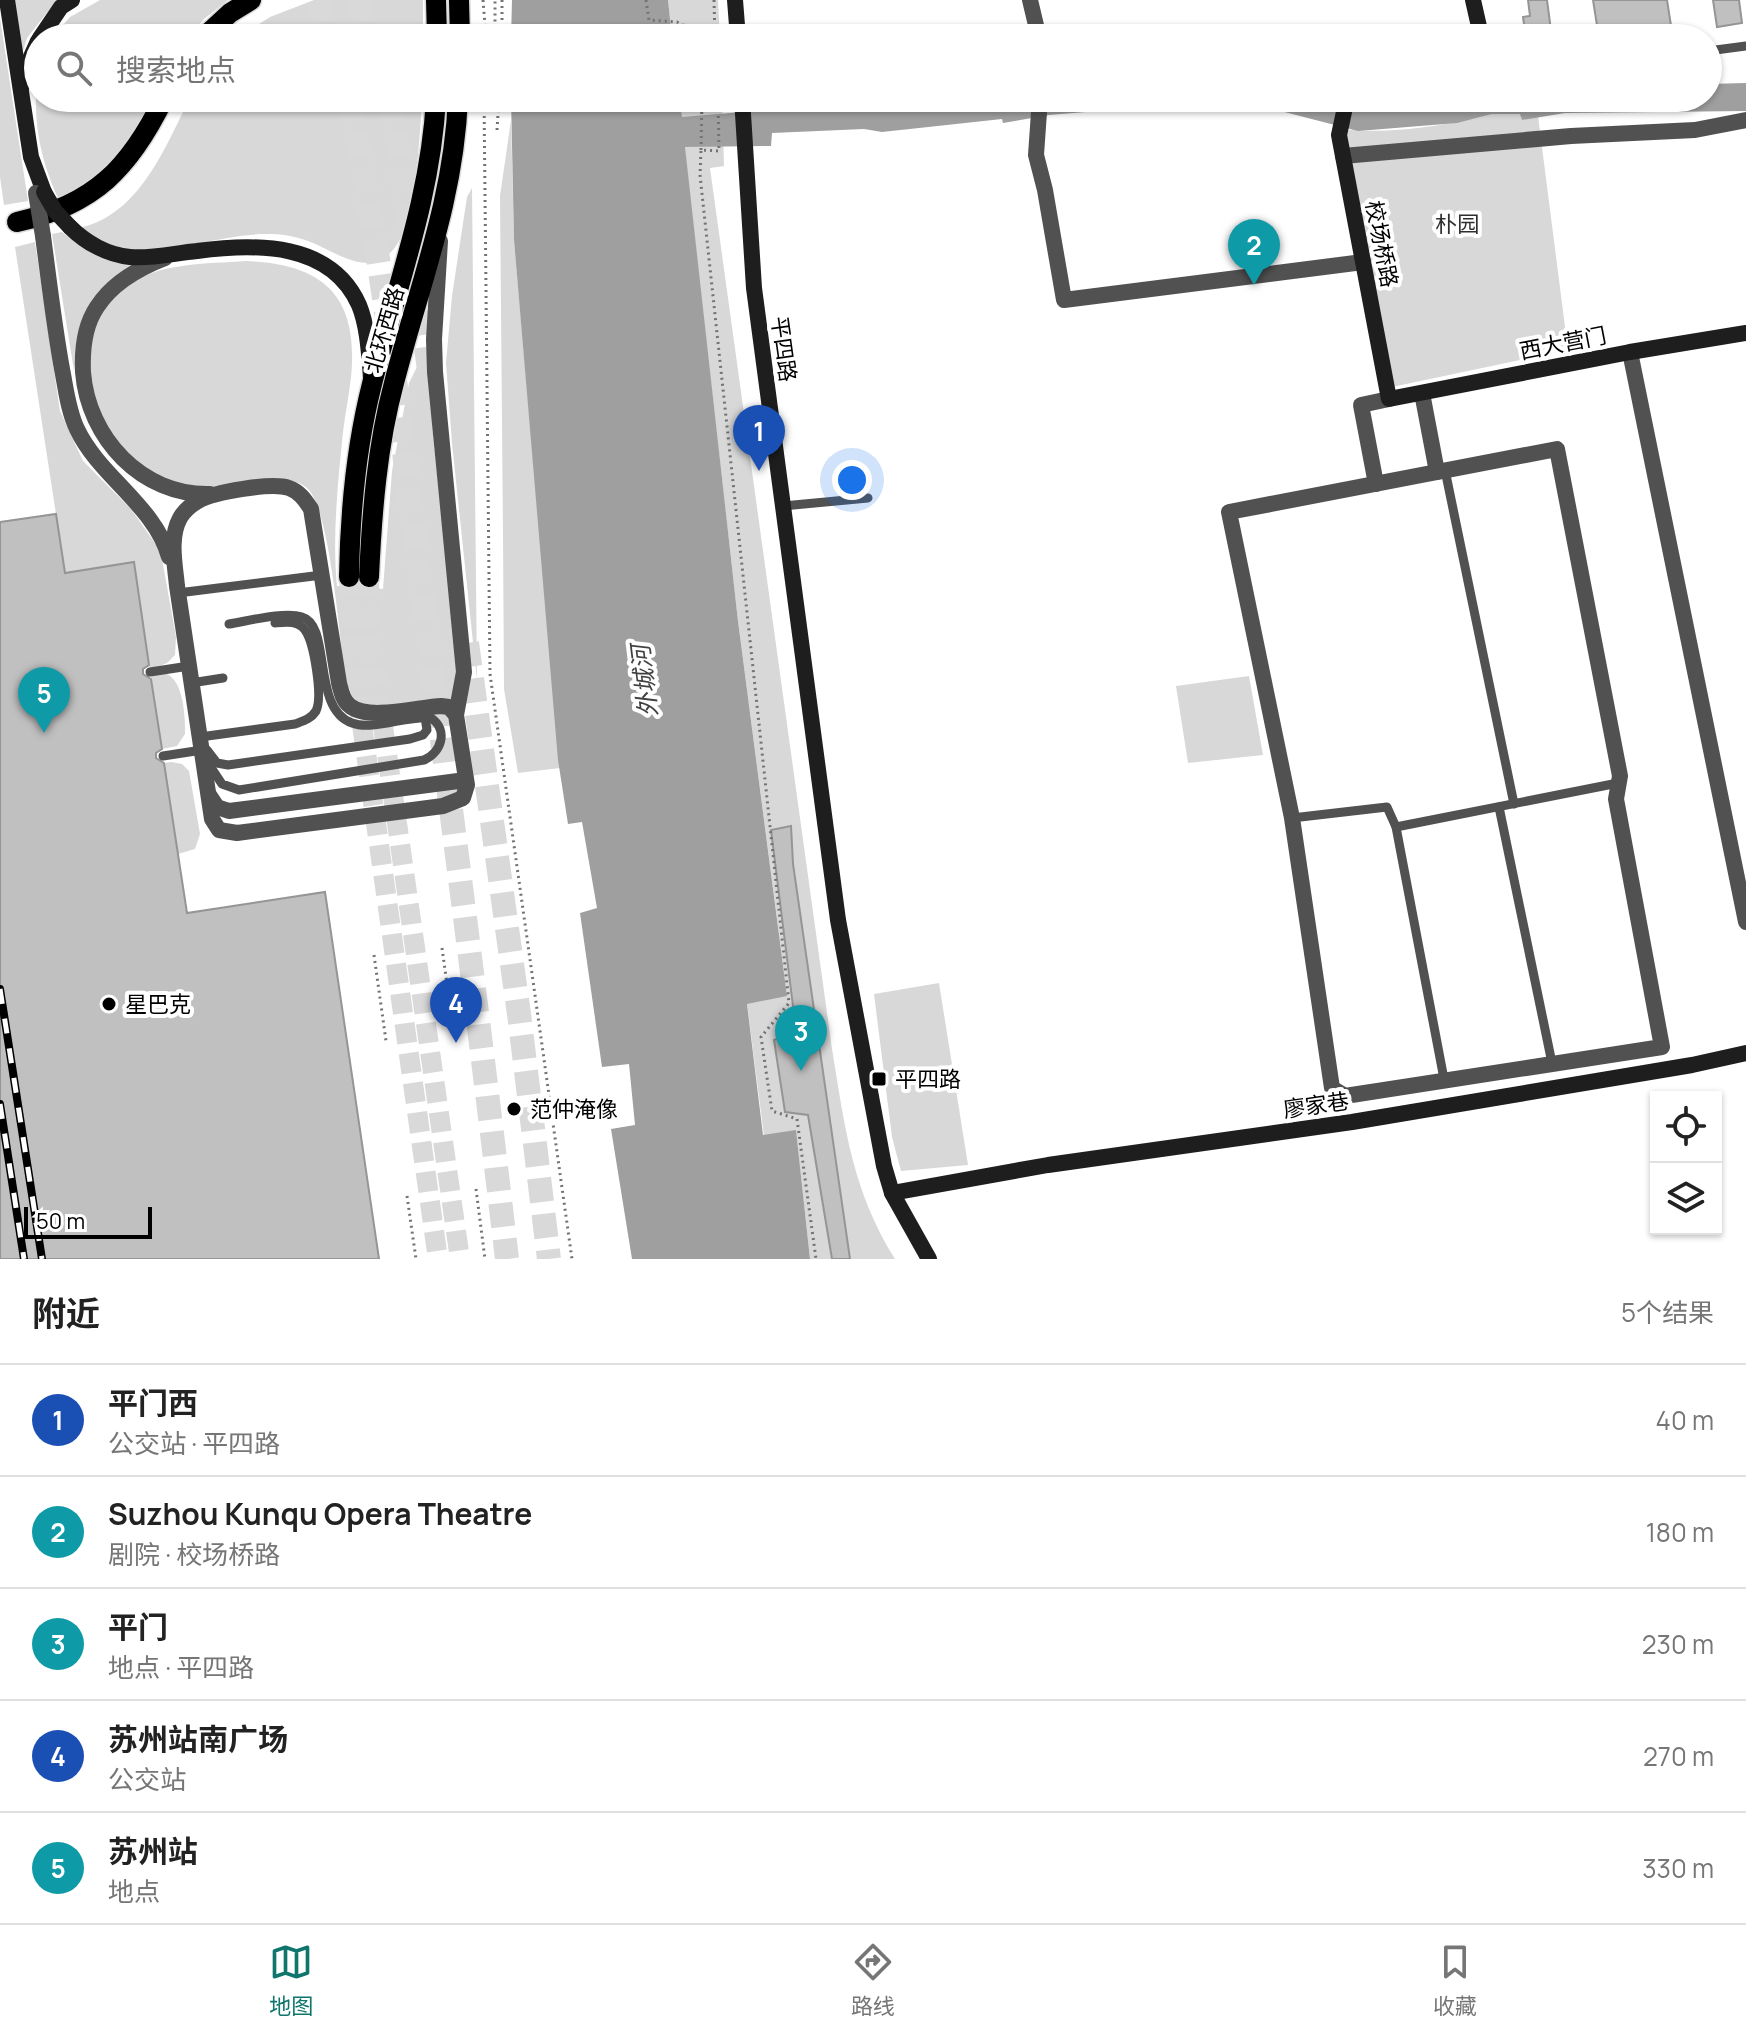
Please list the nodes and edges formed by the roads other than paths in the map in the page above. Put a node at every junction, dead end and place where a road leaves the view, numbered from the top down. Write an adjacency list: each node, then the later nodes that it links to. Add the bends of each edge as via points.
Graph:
1 (7, 0): 19 (street)
2 (72, 0): 9 (street)
3 (251, 0): 10 (main road)
4 (436, 0): 11 (main road)
5 (459, 0): 12 (main road)
6 (735, 0): 13 (street)
7 (1030, 0): 14 (street)
8 (1473, 0): 15 (street)
9 (49, 24)
10 (218, 24)
11 (437, 24)
12 (460, 24)
13 (737, 24)
14 (1036, 24)
15 (1478, 24)
16 (1746, 46): 17 (lane)
17 (1722, 49)
18 (24, 78): 19 (street)
19 (21, 94): 28 (street)
20 (156, 112): 30 (main road, via 137,147 110,179 66,207)
21 (435, 112): 35 (main road, 北环西路, via 422,205)
22 (457, 112): 29 (main road, 北环西路)
23 (743, 112): 42 (street, 平四路, via 754,288)
24 (1039, 112): 32 (street, via 1036,155 1064,300)
25 (1344, 112): 27 (street, 校场桥路, via 1339,135)
26 (1746, 120): 27 (street, via 1695,130)
27 (1343, 156): 32 (street, 校场桥路)
28 (40, 192): 31 (street, bridge, via 92,244 119,256); 44 (street, bridge, via 69,408 102,465 164,540)
29 (442, 217): 35 (main road, 北环西路, via 393,386 359,577 355,478); 49 (street, via 434,339 464,672)
30 (17, 222)
31 (171, 255): 35 (street, via 279,248 333,269 360,308); 40 (street, via 126,277 97,307 84,346 86,394 99,429 133,468 173,491)
32 (1363, 262): 37 (street, 校场桥路)
33 (1746, 333): 34 (street, 西大营门)
34 (1630, 352): 36 (street, 西大营门); 59 (street)
35 (372, 384)
36 (1422, 393): 37 (street, 西大营门); 38 (street)
37 (1389, 399): 39 (street, via 1361,405)
38 (1441, 471): 39 (street); 53 (street, via 1557,449); 55 (lane)
39 (1376, 484): 57 (street, via 1229,512)
40 (224, 494): 43 (street, via 270,487 302,496 311,509); 44 (street, via 202,499 180,518 174,541)
41 (868, 498): 42 (lane)
42 (783, 506): 63 (street, 平四路, via 838,920)
43 (322, 575): 44 (lane); 48 (street, via 346,702 369,713)
44 (177, 590): 46 (street)
45 (150, 672): 46 (lane)
46 (190, 674): 47 (lane); 50 (street)
47 (223, 678)
48 (431, 711): 49 (street, via 449,707); 50 (lane, via 427,730 410,739 228,765 213,759); 50 (lane, via 441,734 438,751 424,760 235,790 218,780); 50 (lane, via 349,723 332,703 311,621 284,616 229,626 282,622 306,631 317,708 305,721)
49 (456, 715): 52 (street)
50 (201, 744): 51 (lane); 54 (street)
51 (163, 756)
52 (466, 780): 54 (street, via 229,811 217,807); 54 (street, via 463,798 448,806 230,833 214,824)
53 (1618, 783): 55 (lane); 61 (street, via 1616,799 1662,1047)
54 (208, 794)
55 (1514, 804): 56 (lane)
56 (1499, 807): 58 (lane); 61 (lane)
57 (1292, 818): 58 (lane, via 1387,807); 62 (street, via 1332,1088 1345,1096)
58 (1396, 827): 62 (lane)
59 (1746, 922)
60 (1746, 1053): 63 (street, 廖家巷, via 1352,1122)
61 (1552, 1063): 62 (street)
62 (1444, 1079)
63 (892, 1193): 64 (street, 平四路)
64 (929, 1259)

